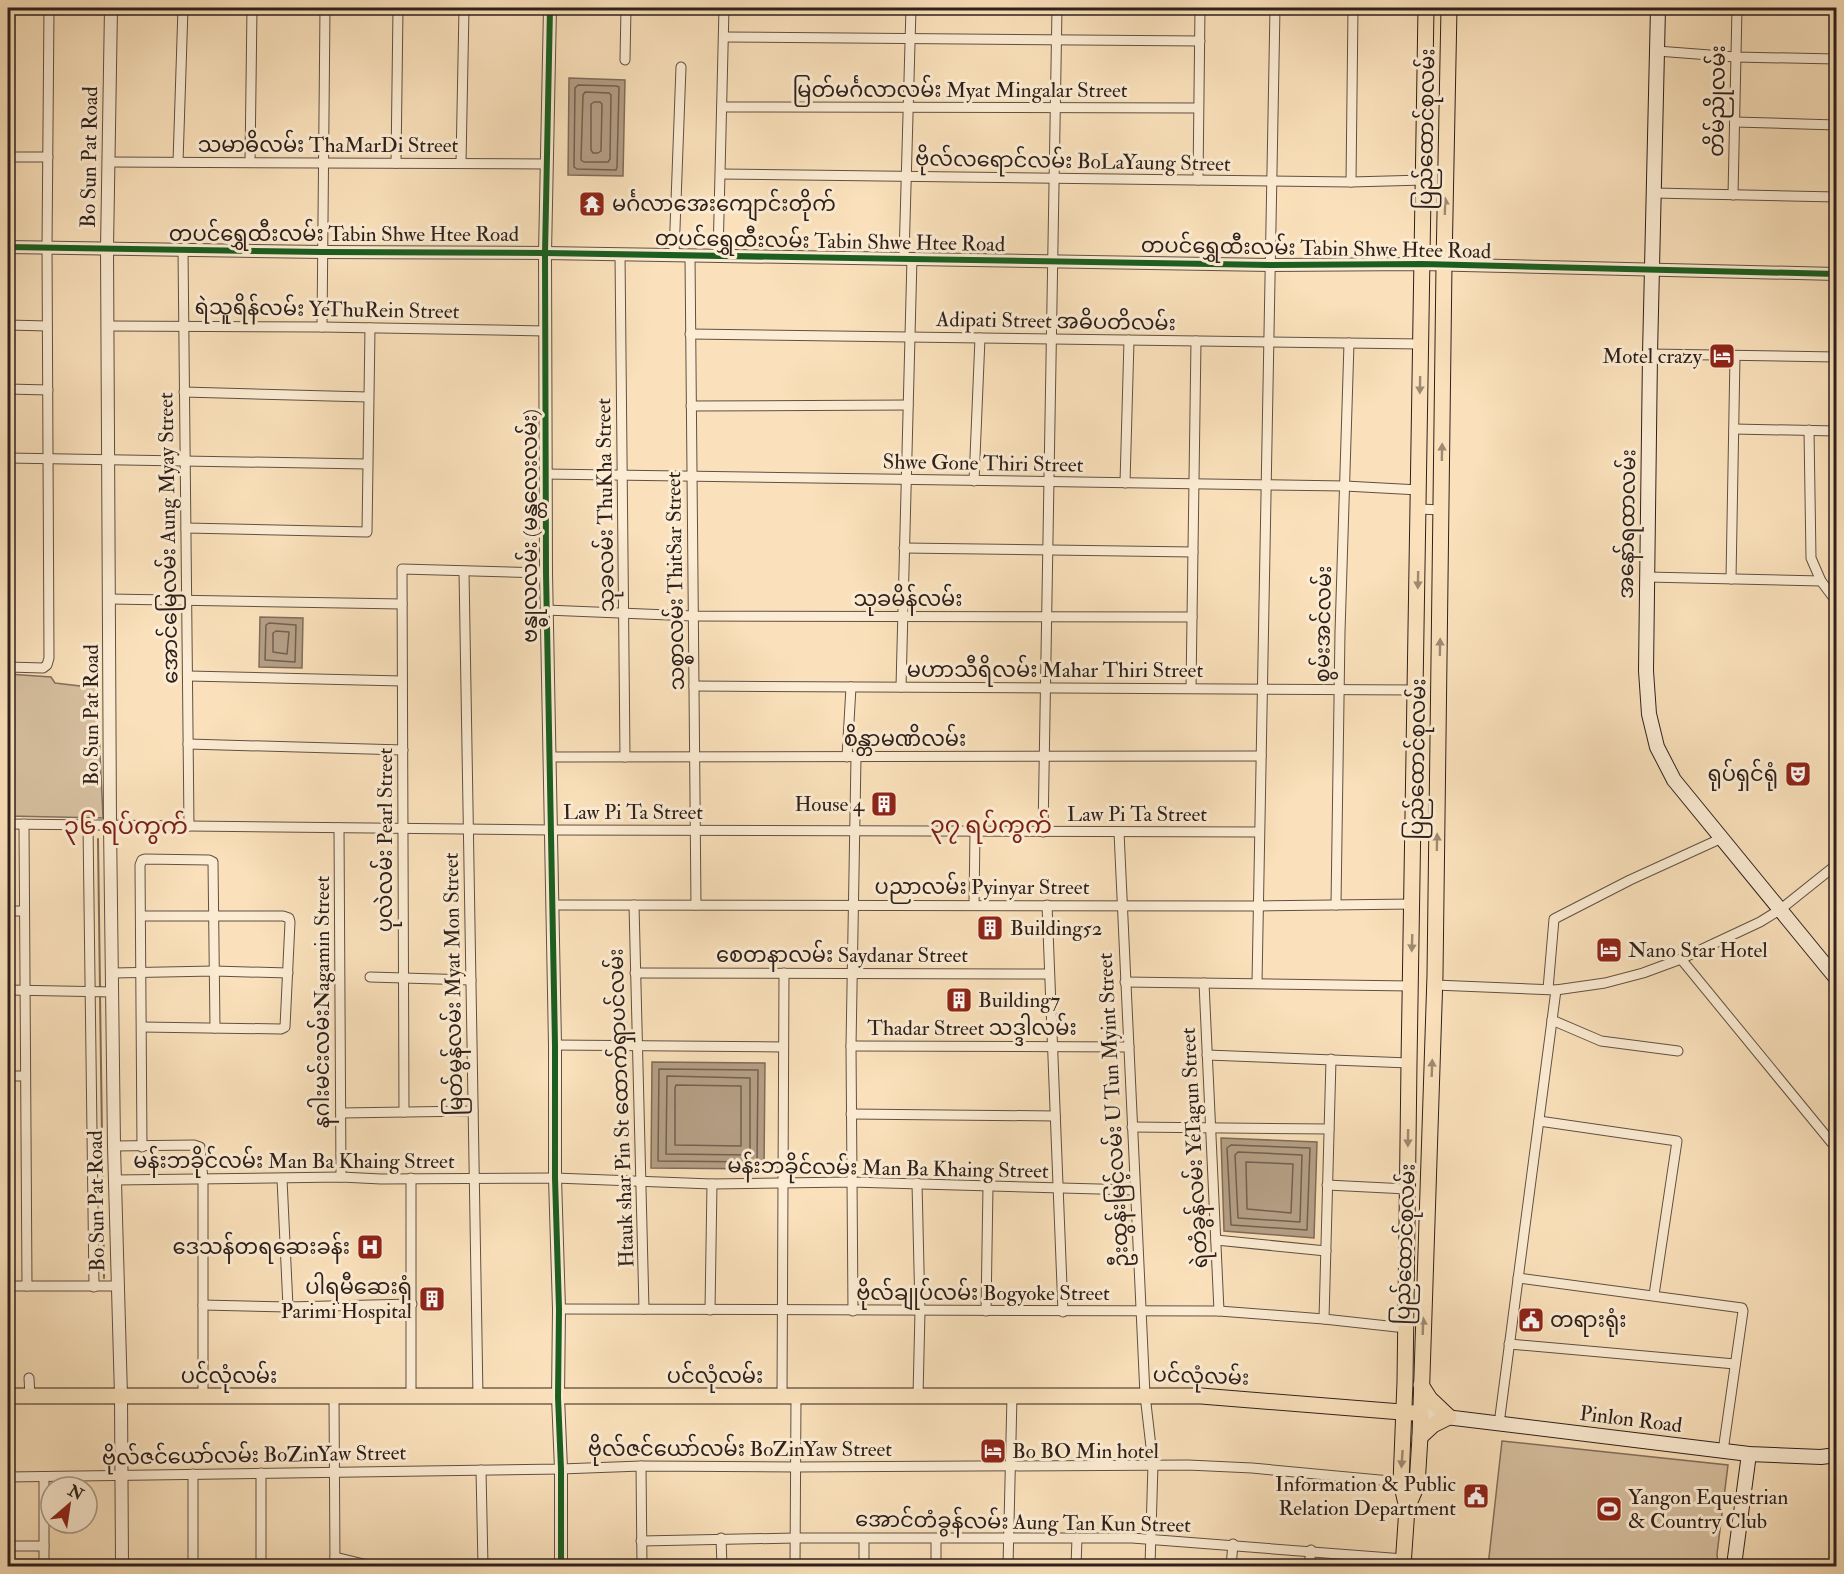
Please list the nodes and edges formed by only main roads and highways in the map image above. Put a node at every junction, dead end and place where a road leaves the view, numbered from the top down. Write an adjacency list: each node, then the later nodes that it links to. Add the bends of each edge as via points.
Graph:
1 (1426, 8): 4 (main road, ပြည်ထောင်စုလမ်း, one-way to 4)
2 (1449, 8): 5 (main road, ပြည်ထောင်စုလမ်း, one-way to 2)
3 (1658, 8): 6 (main road, အနော်ရထာလမ်း, via 1647,577 1649,714 1657,747 1674,780)
4 (1413, 880): 5 (main road); 7 (main road, ပြည်ထောင်စုလမ်း, one-way to 7, via 1406,1328)
5 (1436, 880): 7 (main road, ပြည်ထောင်စုလမ်း, one-way to 5, via 1435,985)
6 (1836, 978)
7 (1413, 1383): 9 (main road); 10 (main road, ပြည်ထောင်စုလမ်း); 11 (main road, ပြည်ထောင်စုလမ်း); 12 (main road)
8 (8, 1396): 9 (main road, ပင်လုံလမ်း, via 1144,1395)
9 (1376, 1410): 10 (main road, ပင်လုံလမ်း); 13 (main road, via 1395,1422)
10 (1404, 1412): 11 (main road, ပင်လုံလမ်း); 13 (main road, ပြည်ထောင်စုလမ်း)
11 (1421, 1414): 12 (main road, Pinlon Road); 14 (main road, ပြည်ထောင်စုလမ်း)
12 (1449, 1417): 14 (main road); 15 (main road, Pinlon Road)
13 (1404, 1435): 17 (main road, ပြည်ထောင်စုလမ်း, one-way to 17, via 1401,1482)
14 (1420, 1437): 17 (main road, ပြည်ထောင်စုလမ်း, via 1417,1485)
15 (1749, 1454): 16 (main road, Pinlon Road); 19 (main road)
16 (1836, 1455)
17 (1407, 1508): 18 (main road, ပြည်ထောင်စုလမ်း)
18 (1403, 1562)
19 (1736, 1566)

